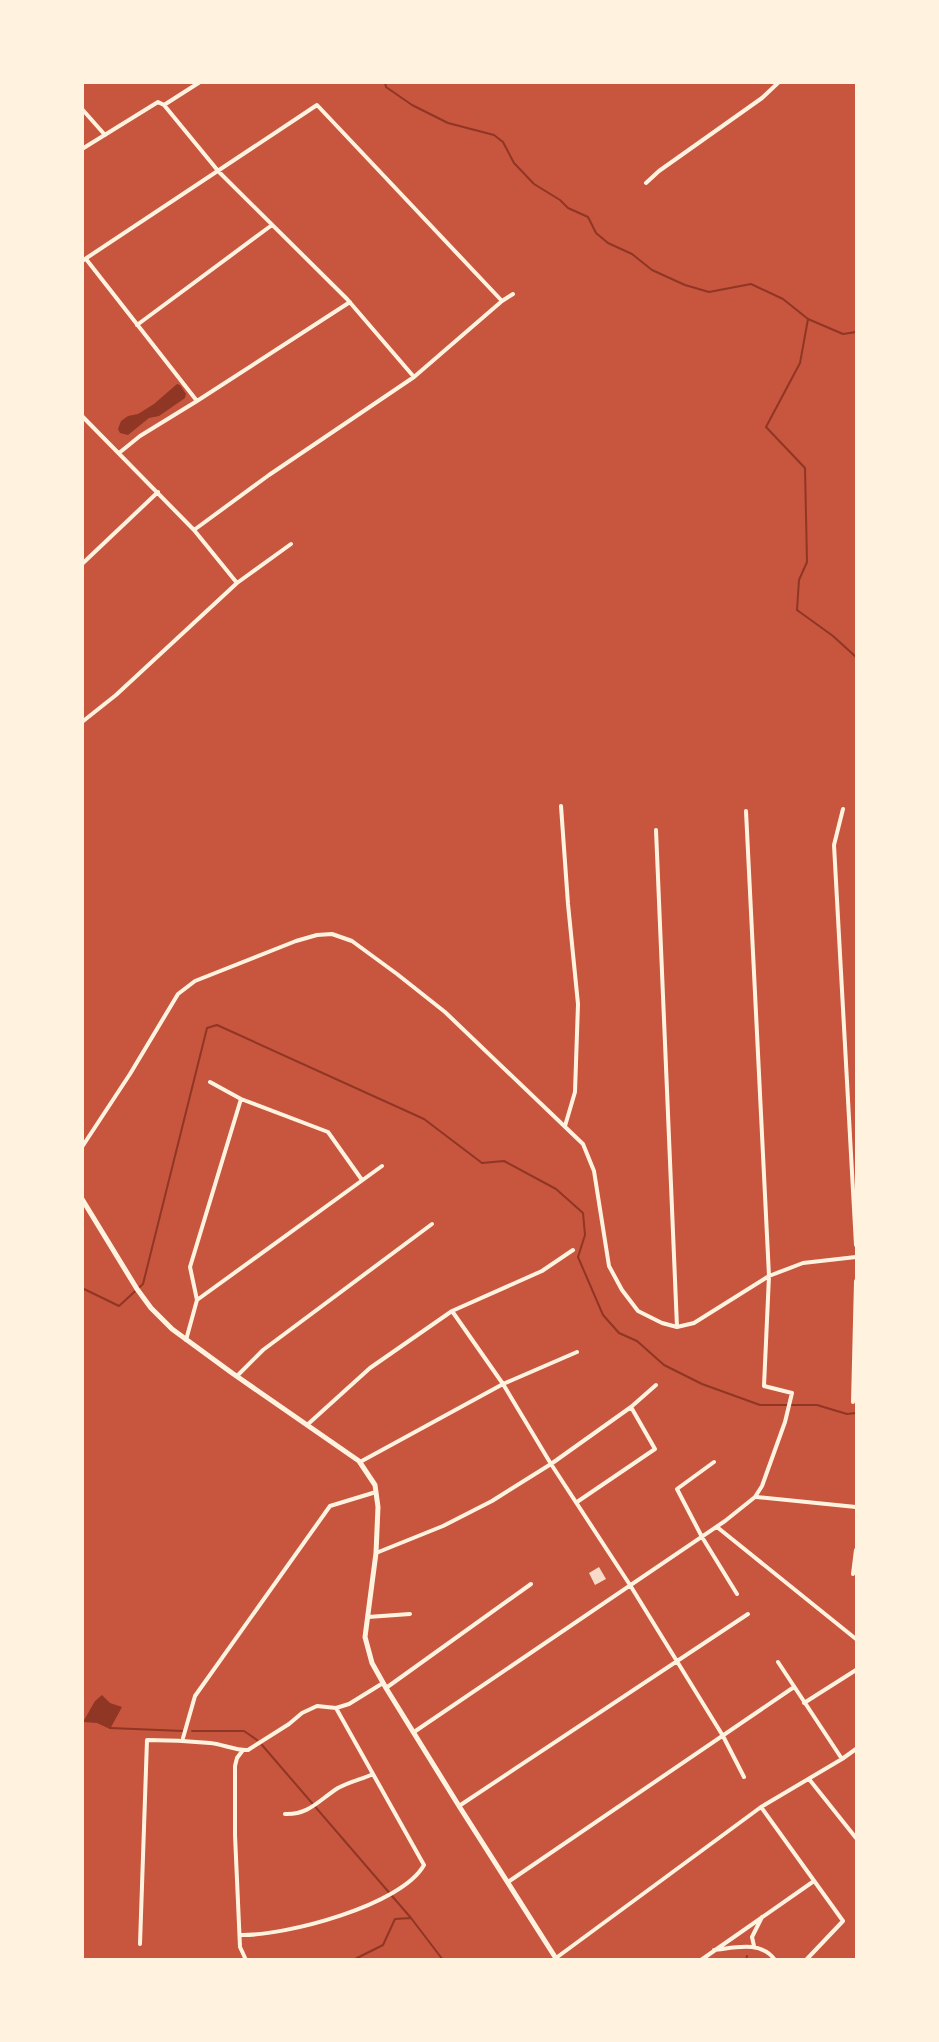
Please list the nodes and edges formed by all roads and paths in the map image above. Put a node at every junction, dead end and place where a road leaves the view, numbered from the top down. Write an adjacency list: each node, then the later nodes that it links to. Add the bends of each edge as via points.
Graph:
1 (200, 82): 3 (street)
2 (779, 82): 8 (street)
3 (164, 105): 5 (street, via 158,102); 7 (street)
4 (82, 109): 5 (street)
5 (105, 135): 6 (street)
6 (82, 149)
7 (219, 172): 9 (street); 10 (street); 12 (street, via 317,105)
8 (645, 183)
9 (272, 225): 13 (street); 14 (street)
10 (84, 260): 14 (street)
11 (513, 294): 12 (street)
12 (501, 301): 15 (street)
13 (350, 302): 15 (street); 16 (street)
14 (137, 325): 16 (street)
15 (414, 377): 20 (street)
16 (197, 400): 18 (street)
17 (82, 416): 18 (street)
18 (119, 453): 19 (street)
19 (158, 492): 20 (street); 22 (street)
20 (194, 530): 23 (street)
21 (291, 544): 23 (street)
22 (82, 564)
23 (237, 582): 24 (street)
24 (82, 722)
25 (561, 806): 31 (street, via 578,1004 575,1092)
26 (843, 809): 37 (street, via 834,844)
27 (746, 811): 40 (street)
28 (656, 830): 44 (street)
29 (210, 1082): 30 (street)
30 (241, 1099): 34 (street, via 328,1132); 42 (street, via 190,1267)
31 (565, 1126): 32 (street, via 445,1012 352,941 332,934 296,941 195,981 178,994); 44 (street, via 582,1144 594,1172 609,1266 622,1290 638,1311)
32 (82, 1147)
33 (382, 1166): 34 (street)
34 (362, 1180): 42 (street)
35 (82, 1199): 45 (street, via 151,1307)
36 (432, 1224): 47 (street, via 263,1350)
37 (856, 1245)
38 (573, 1250): 43 (street, via 542,1271)
39 (856, 1257): 40 (street, via 802,1263)
40 (769, 1276): 44 (street, via 710,1315); 57 (street, via 764,1386 792,1393)
41 (856, 1281): 50 (street)
42 (197, 1300): 45 (street)
43 (453, 1311): 48 (street); 52 (street, via 370,1368)
44 (677, 1327)
45 (186, 1340): 47 (street)
46 (576, 1352): 48 (street)
47 (237, 1377): 52 (street)
48 (503, 1384): 53 (street); 55 (street)
49 (656, 1385): 51 (street)
50 (853, 1402)
51 (631, 1407): 55 (street); 58 (street, via 655,1449)
52 (307, 1425): 53 (street)
53 (360, 1462): 56 (street)
54 (714, 1462): 61 (street, via 677,1489)
55 (551, 1464): 58 (street); 63 (street, via 443,1526)
56 (377, 1492): 63 (street); 81 (street, via 330,1506 195,1696)
57 (755, 1497): 59 (street); 60 (street)
58 (577, 1503): 66 (street)
59 (856, 1507)
60 (717, 1527): 61 (street); 71 (street)
61 (702, 1537): 66 (street); 67 (street)
62 (856, 1550): 64 (street)
63 (376, 1553): 70 (street)
64 (853, 1574)
65 (531, 1584): 75 (street)
66 (630, 1586): 72 (street); 79 (street)
67 (737, 1594)
68 (410, 1614): 70 (street)
69 (748, 1614): 72 (street)
70 (367, 1617): 75 (street, via 365,1637 372,1663)
71 (856, 1639)
72 (677, 1661): 80 (street); 88 (street)
73 (778, 1662): 76 (street)
74 (856, 1670): 77 (street)
75 (385, 1686): 78 (street); 79 (street)
76 (794, 1687): 77 (street); 80 (street)
77 (804, 1703): 84 (street)
78 (336, 1708): 83 (street, via 317,1706); 85 (street)
79 (414, 1732): 88 (street)
80 (723, 1736): 86 (street); 93 (street)
81 (183, 1738)
82 (856, 1749): 84 (street)
83 (244, 1750): 95 (street, via 235,1766); 96 (street, via 211,1743 147,1740)
84 (842, 1760): 87 (street)
85 (373, 1774): 90 (street, via 340,1788 305,1812); 95 (street, via 421,1856 424,1865 418,1875 407,1885 357,1910 261,1935)
86 (744, 1777)
87 (809, 1779): 89 (street); 91 (street)
88 (459, 1806): 93 (street)
89 (761, 1807): 92 (street); 100 (street)
90 (285, 1814)
91 (856, 1838)
92 (814, 1881): 94 (street); 103 (street, via 843,1921)
93 (508, 1882): 100 (street)
94 (762, 1917): 97 (street, via 752,1938); 98 (street)
95 (240, 1935): 99 (street)
96 (140, 1944)
97 (754, 1946): 98 (street); 102 (street)
98 (714, 1950): 101 (street)
99 (246, 1959)
100 (557, 1959)
101 (701, 1959)
102 (775, 1959)
103 (806, 1959)

